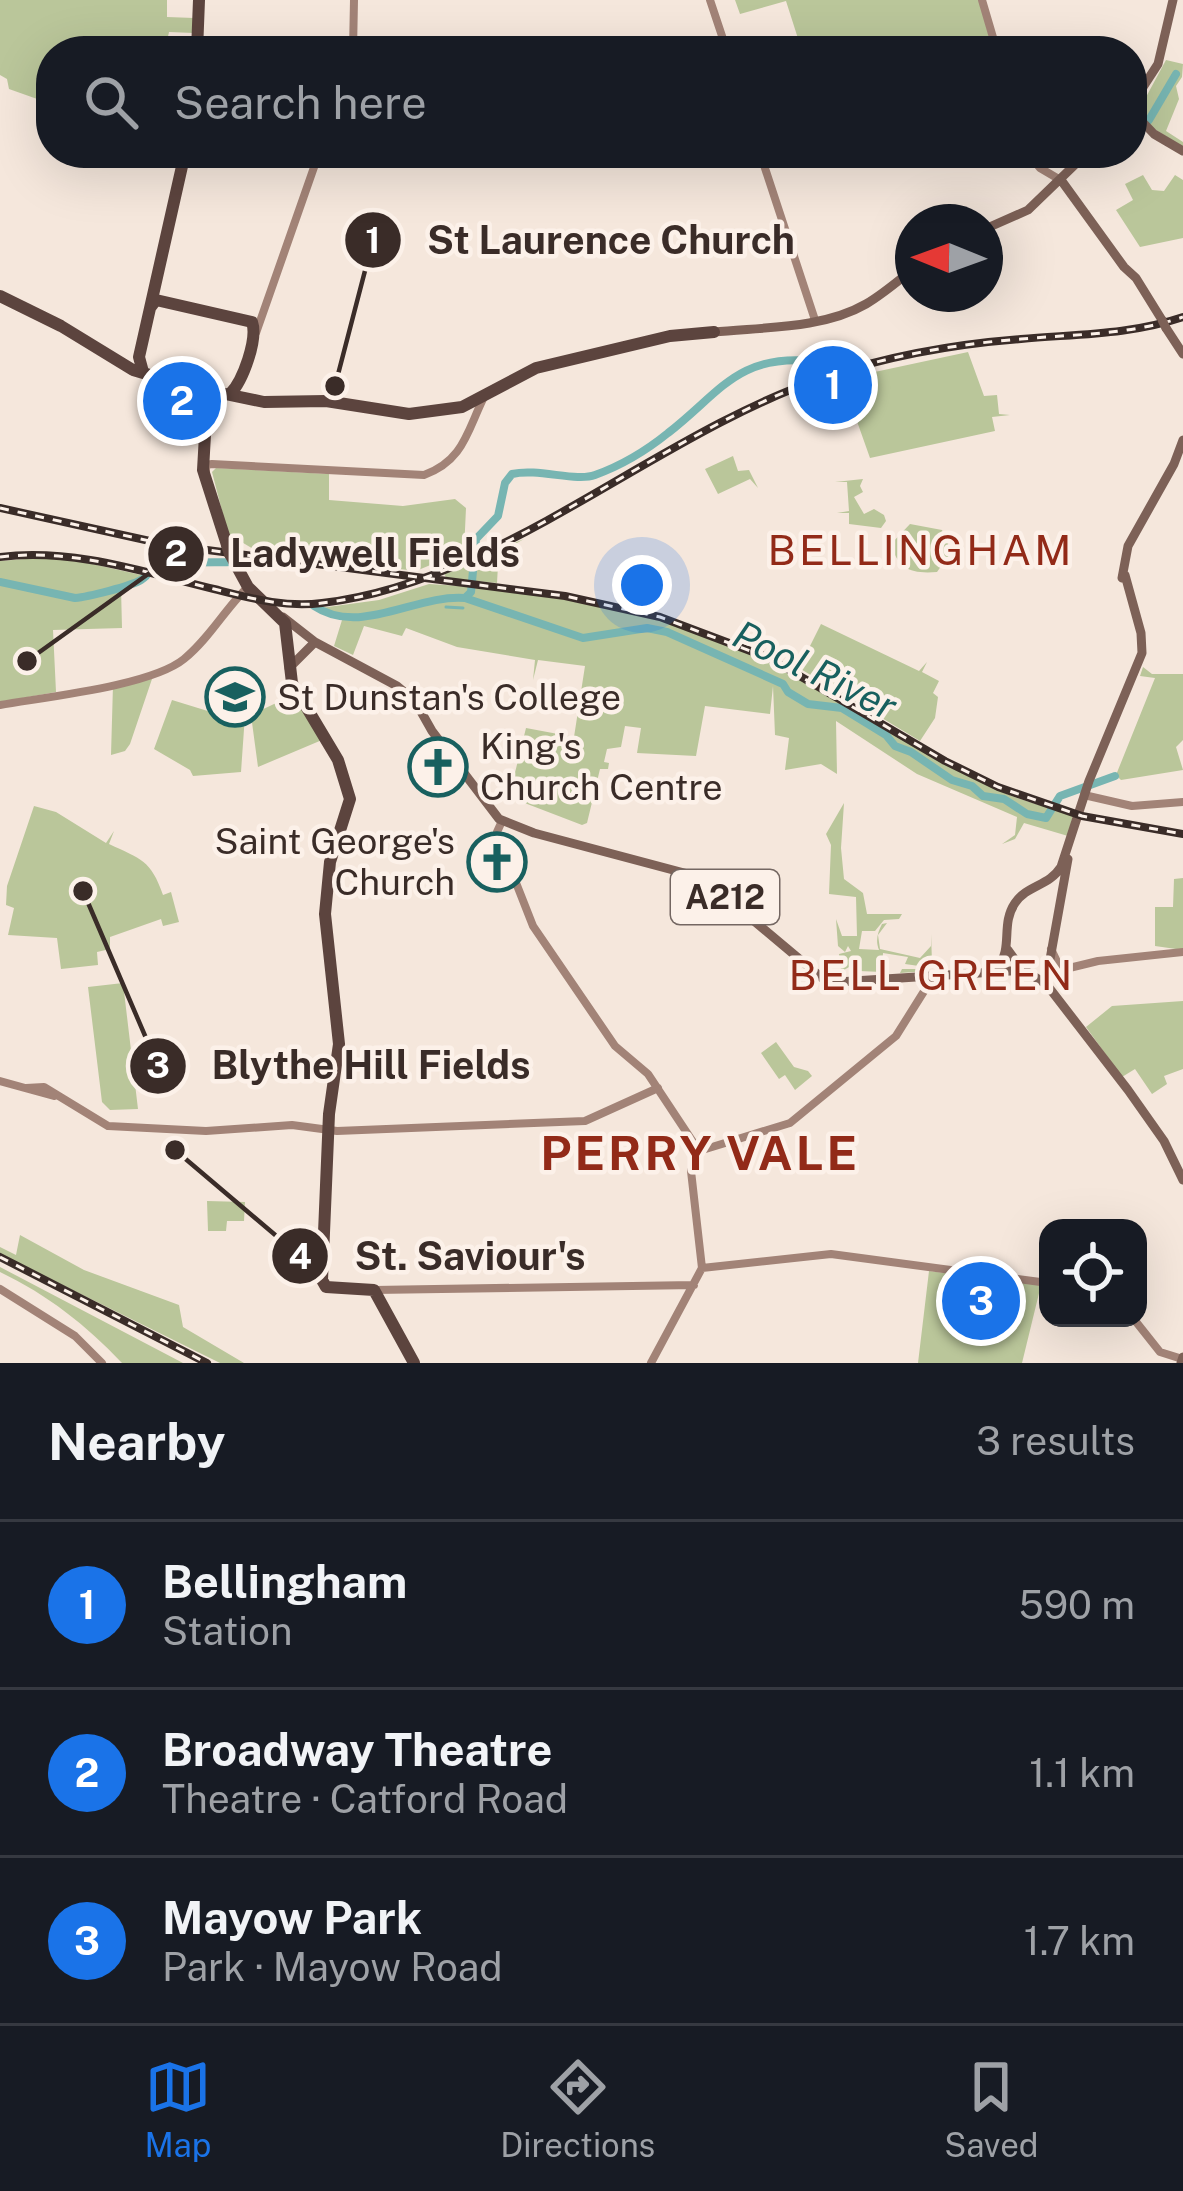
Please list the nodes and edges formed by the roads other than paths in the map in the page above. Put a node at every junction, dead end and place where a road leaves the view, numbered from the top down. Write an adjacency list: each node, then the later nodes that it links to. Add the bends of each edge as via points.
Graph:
1 (199, 0): 6 (highway)
2 (354, 0): 7 (street)
3 (710, 0): 8 (street)
4 (984, 0): 9 (street)
5 (1173, 0): 10 (main road)
6 (198, 36)
7 (353, 36)
8 (722, 36)
9 (995, 36)
10 (1147, 86)
11 (1147, 126): 12 (main road)
12 (1183, 151)
13 (181, 168): 22 (highway)
14 (314, 168): 24 (street)
15 (765, 168): 23 (street)
16 (1040, 168): 18 (street)
17 (1070, 168): 18 (main road)
18 (1059, 179): 19 (main road); 26 (main road)
19 (1003, 223)
20 (895, 282): 23 (main road, via 862,306)
21 (0, 296): 28 (highway)
22 (153, 300): 24 (highway); 28 (highway)
23 (815, 320): 25 (main road)
24 (254, 328): 31 (highway)
25 (714, 332): 32 (highway, via 541,367)
26 (1174, 342): 27 (main road); 29 (main road)
27 (1183, 354)
28 (133, 361): 30 (highway)
29 (1183, 366)
30 (187, 386): 31 (highway); 33 (highway)
31 (232, 392): 32 (highway, via 403,412); 33 (highway, via 207,400)
32 (474, 402): 34 (street); 34 (street)
33 (205, 418): 36 (highway)
34 (471, 424): 38 (street, via 456,457 418,476)
35 (1183, 440): 40 (main road)
36 (205, 449): 38 (highway); 39 (highway)
37 (1183, 452): 40 (main road)
38 (206, 465): 39 (street); 41 (highway)
39 (207, 481): 41 (highway)
40 (1148, 515): 47 (main road, via 1128,546 1125,575 1142,637 1139,664)
41 (219, 516): 42 (highway)
42 (244, 586): 43 (highway); 46 (street, via 175,666)
43 (288, 624): 44 (main road); 45 (highway)
44 (315, 642): 45 (main road); 49 (main road, via 415,700)
45 (289, 668): 61 (highway, via 350,799 330,862 325,914 339,1040)
46 (0, 705)
47 (1086, 787): 48 (street, via 1132,806); 50 (main road)
48 (1183, 802)
49 (502, 821): 58 (main road, A212, via 703,878 827,980); 60 (street, via 497,834 533,926 615,1046)
50 (1070, 842): 51 (main road); 52 (main road)
51 (1046, 883): 52 (main road, via 1058,884); 54 (main road, via 1013,905)
52 (1060, 893): 53 (main road)
53 (1050, 948): 55 (street, via 1059,970); 56 (main road)
54 (1008, 950): 56 (main road); 56 (main road)
55 (1183, 952)
56 (1028, 970): 57 (main road, A212); 57 (main road, A212); 63 (main road, via 1159,1133)
57 (985, 972): 58 (main road, A212)
58 (933, 976): 62 (street, via 896,1036 790,1123)
59 (0, 1081): 61 (street, via 56,1096 108,1126)
60 (658, 1088): 61 (street, via 585,1121); 62 (street)
61 (328, 1130): 68 (highway, via 322,1284)
62 (699, 1151): 64 (street, via 692,1171)
63 (1183, 1180)
64 (703, 1268): 65 (street, via 831,1254); 66 (street)
65 (1039, 1281)
66 (694, 1286): 68 (street); 73 (street)
67 (0, 1289): 71 (street, via 75,1336)
68 (374, 1290): 72 (highway)
69 (1140, 1327): 70 (street, via 1160,1352)
70 (1182, 1360)
71 (101, 1363)
72 (414, 1363)
73 (651, 1363)

